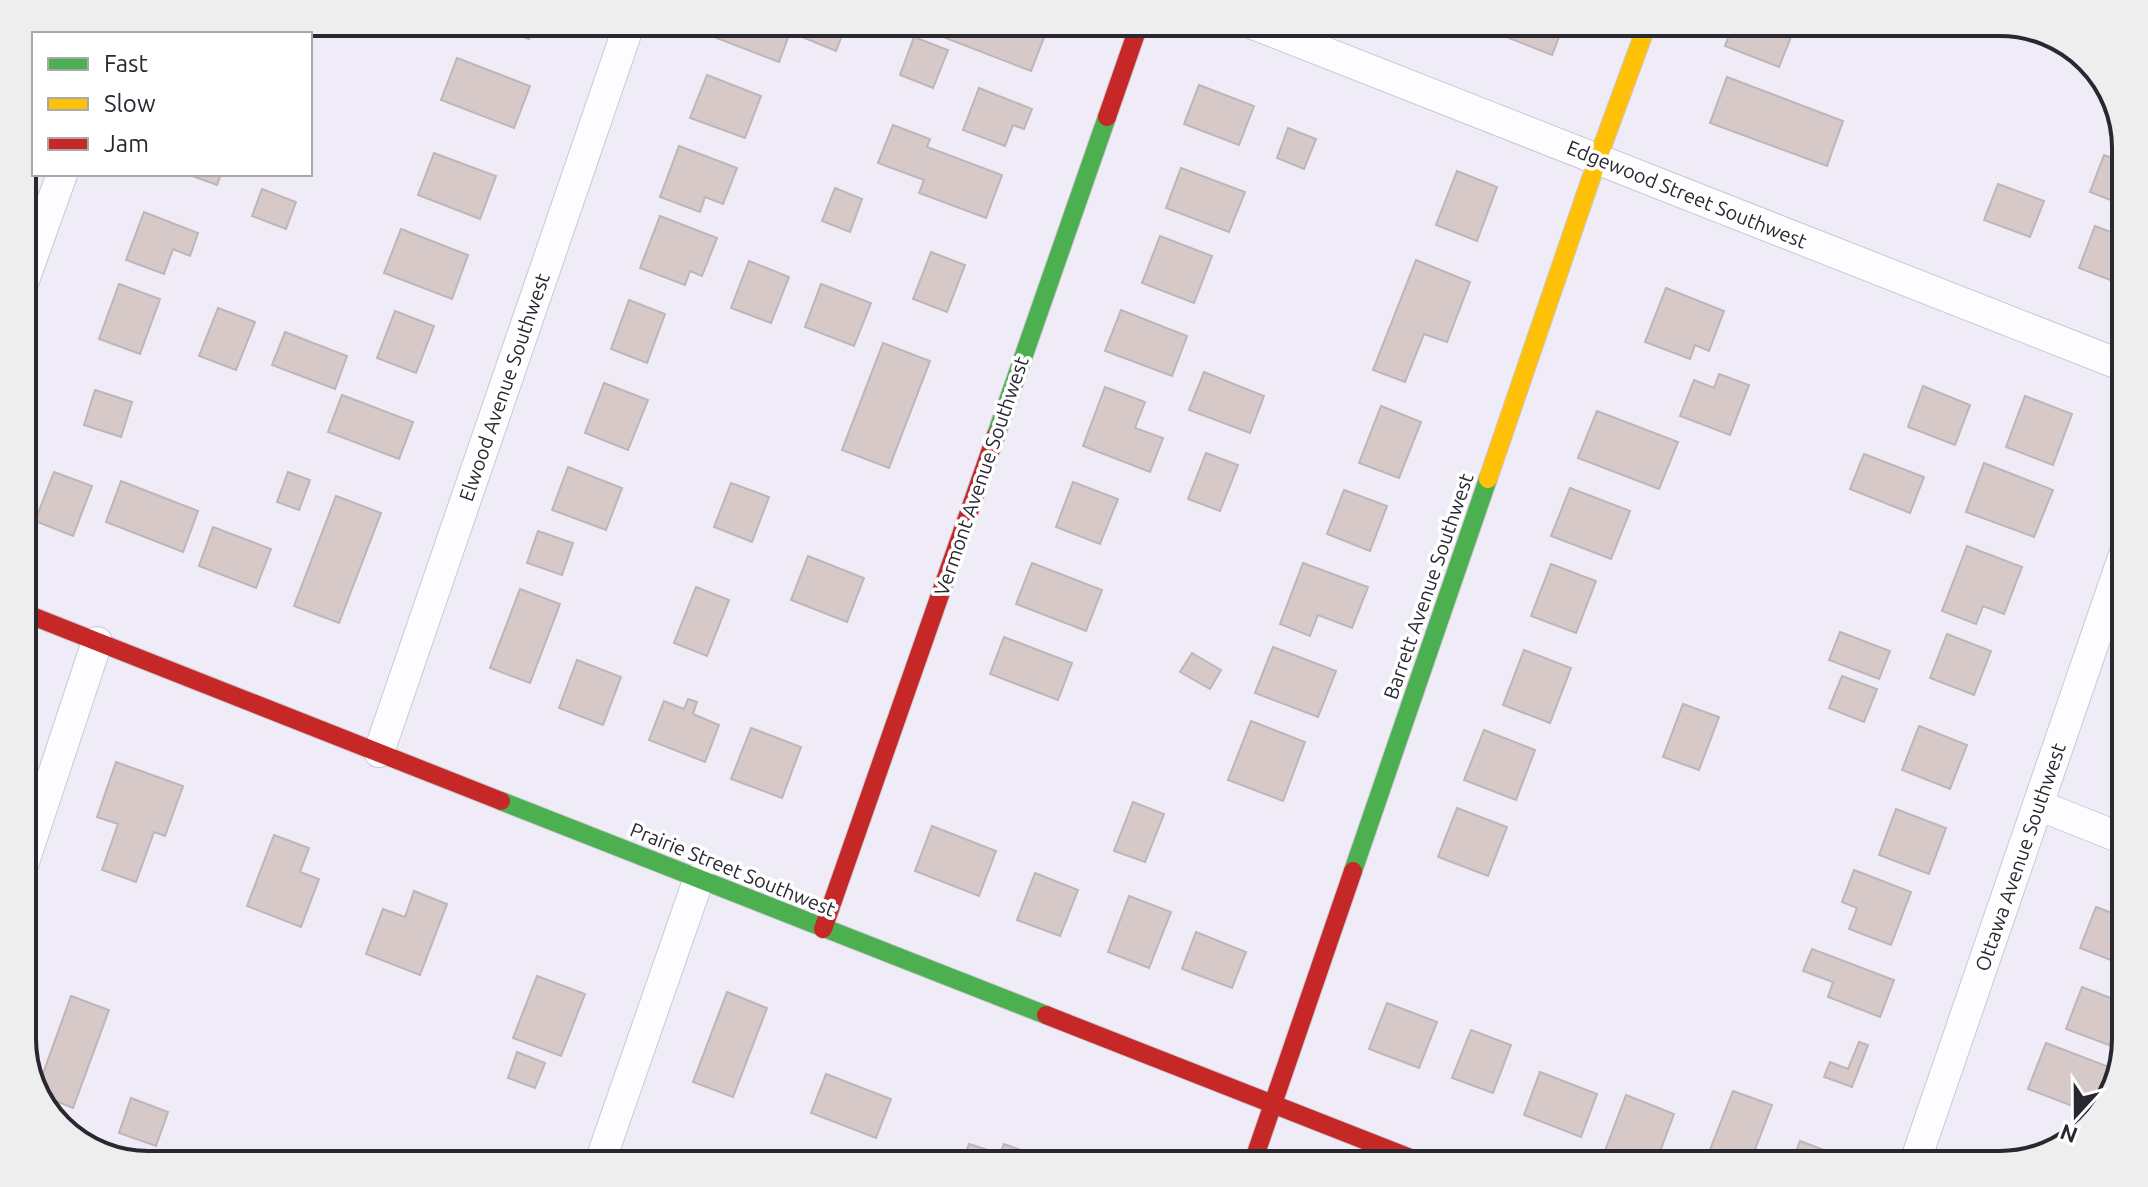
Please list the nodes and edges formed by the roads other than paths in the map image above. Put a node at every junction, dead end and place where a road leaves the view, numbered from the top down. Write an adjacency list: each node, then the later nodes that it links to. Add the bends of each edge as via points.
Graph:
1 (625, 36): 12 (street, Elwood Avenue Southwest)
2 (1135, 36): 17 (street, Vermont Avenue Southwest)
3 (1284, 36): 5 (street, Edgewood Street Southwest)
4 (1643, 36): 5 (street, Barrett Avenue Southwest)
5 (1598, 158): 8 (street, Edgewood Street Southwest); 18 (street, Barrett Avenue Southwest)
6 (61, 176): 7 (street)
7 (36, 247)
8 (2112, 361)
9 (2112, 590): 13 (street, Ottawa Avenue Southwest)
10 (36, 618): 11 (street, Prairie Street Southwest)
11 (97, 642): 12 (street, Prairie Street Southwest); 14 (street)
12 (379, 752): 16 (street, Prairie Street Southwest)
13 (2038, 805): 15 (street); 22 (street, Ottawa Avenue Southwest)
14 (36, 826)
15 (2112, 834)
16 (699, 878): 17 (street, Prairie Street Southwest); 19 (street)
17 (823, 929): 18 (street, Prairie Street Southwest)
18 (1273, 1103): 20 (street, Barrett Avenue Southwest); 21 (street, Prairie Street Southwest)
19 (604, 1151)
20 (1257, 1151)
21 (1393, 1151)
22 (1919, 1151)

